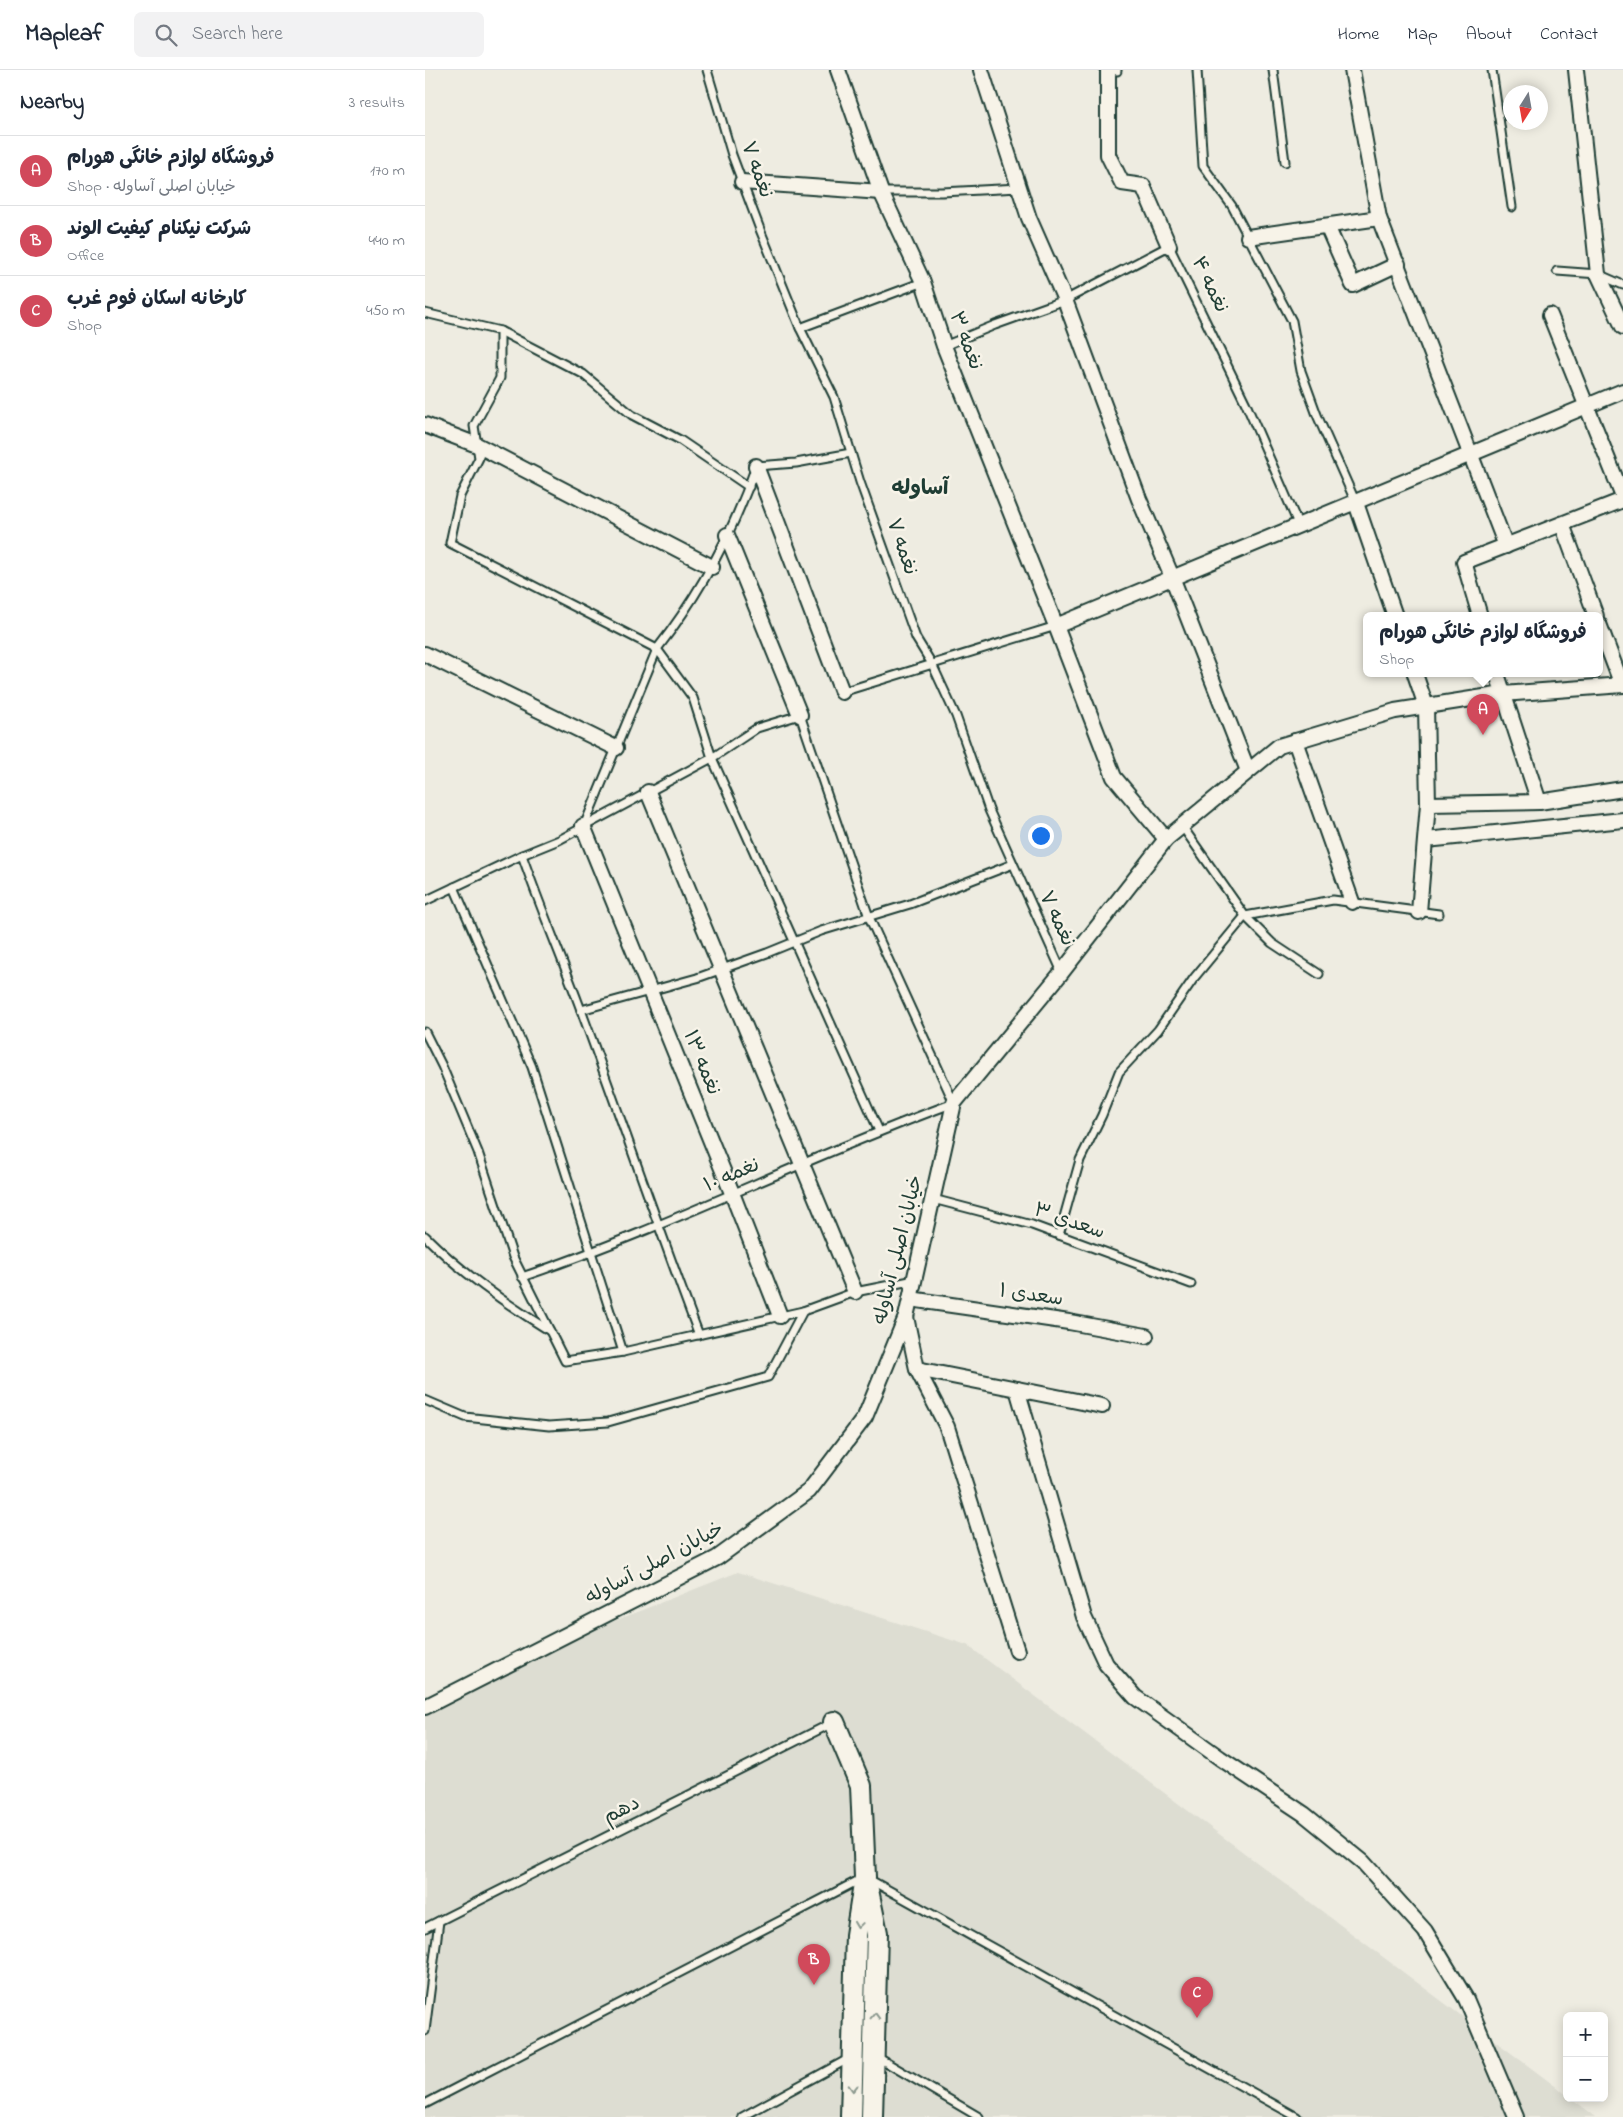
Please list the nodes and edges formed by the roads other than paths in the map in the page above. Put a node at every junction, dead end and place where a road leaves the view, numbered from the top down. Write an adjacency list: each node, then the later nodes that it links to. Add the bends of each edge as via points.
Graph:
1 (707, 70): 13 (lane, نغمه ۷)
2 (838, 70): 15 (street, نغمه ۳)
3 (981, 70): 14 (street)
4 (1109, 70): 5 (street); 20 (street, نغمه ۴, via 1108,155 1122,183 1143,186)
5 (1117, 70): 6 (street)
6 (1121, 70)
7 (1197, 70): 19 (lane, via 1203,166 1233,206)
8 (1273, 70): 12 (lane)
9 (1352, 70): 17 (street)
10 (1492, 70): 16 (lane)
11 (1576, 70): 23 (street)
12 (1285, 162)
13 (742, 182): 15 (street); 30 (lane, نغمه ۷)
14 (1019, 188): 15 (lane); 26 (street)
15 (881, 192): 24 (street, نغمه ۳)
16 (1512, 207)
17 (1379, 218): 18 (street); 21 (street)
18 (1327, 226): 19 (street); 21 (street, via 1353,285)
19 (1248, 237): 42 (lane, via 1292,321 1301,371)
20 (1169, 246): 26 (lane); 44 (lane, نغمه ۴, via 1246,404)
21 (1398, 264): 38 (street)
22 (1557, 271): 23 (lane)
23 (1598, 274): 25 (lane); 29 (street)
24 (923, 282): 30 (lane); 32 (street, نغمه ۳)
25 (1623, 285)
26 (1065, 300): 32 (lane); 48 (street, via 1139,499)
27 (425, 313): 31 (lane)
28 (1550, 315): 34 (street)
29 (1623, 327)
30 (800, 328): 37 (lane, نغمه ۷, via 834,397)
31 (500, 331): 36 (lane, via 500,378 474,426); 40 (lane, via 583,374 631,414 679,440)
32 (944, 346): 52 (street, نغمه ۳)
33 (1623, 391): 34 (street)
34 (1587, 406): 38 (street); 41 (street)
35 (425, 425): 36 (street)
36 (477, 445): 47 (street); 54 (lane, via 479,458 460,496 449,543)
37 (851, 453): 39 (lane); 56 (lane, نغمه ۷, via 916,638)
38 (1470, 453): 42 (street); 46 (street)
39 (756, 466): 40 (lane); 60 (street)
40 (749, 486): 45 (lane)
41 (1623, 499): 43 (street)
42 (1356, 503): 44 (street); 49 (street)
43 (1562, 524): 46 (street); 51 (street)
44 (1299, 526): 48 (street)
45 (727, 535): 47 (lane); 63 (street)
46 (1506, 546): 50 (street, via 1464,562)
47 (712, 566): 54 (lane)
48 (1172, 577): 52 (street); 67 (street)
49 (1394, 612)
50 (1479, 612)
51 (1595, 612)
52 (1057, 626): 56 (lane); 75 (street, via 1115,777)
53 (1603, 634): 59 (street)
54 (657, 649): 65 (lane); 66 (lane, via 693,698)
55 (425, 654): 65 (street)
56 (932, 664): 60 (lane); 78 (lane, نغمه ۷, via 956,716 989,810)
57 (1416, 677): 62 (street)
58 (1498, 677): 61 (street)
59 (1623, 685): 61 (street, خیابان اصلی آساوله)
60 (842, 692)
61 (1503, 694): 62 (street, خیابان اصلی آساوله); 70 (street)
62 (1426, 706): 64 (street, خیابان اصلی آساوله, via 1395,711); 71 (street)
63 (800, 715): 66 (lane, via 757,728); 85 (lane)
64 (1295, 741): 67 (street, خیابان اصلی آساوله, via 1279,746); 81 (street)
65 (616, 748): 73 (lane)
66 (712, 758): 69 (lane); 86 (lane)
67 (1248, 771): 74 (street, خیابان اصلی آساوله)
68 (1623, 789): 70 (street)
69 (648, 792): 73 (lane); 87 (street)
70 (1539, 802): 71 (street)
71 (1429, 804): 76 (street)
72 (1623, 820): 76 (street)
73 (583, 826): 77 (lane); 90 (street, نغمه ۱۳)
74 (1182, 826): 75 (street, خیابان اصلی آساوله); 84 (lane)
75 (1166, 839): 88 (street, خیابان اصلی آساوله)
76 (1426, 840): 82 (street)
77 (522, 855): 79 (lane); 91 (lane)
78 (1013, 864): 85 (lane); 88 (lane, نغمه ۷)
79 (454, 887): 80 (lane); 101 (lane, via 532,1067)
80 (425, 901)
81 (1352, 902): 82 (lane); 84 (lane, via 1333,900)
82 (1419, 912): 83 (lane)
83 (1439, 914)
84 (1245, 916): 89 (lane, via 1272,943); 99 (lane, via 1194,978 1158,1030 1119,1072 1080,1160)
85 (869, 917): 86 (lane); 93 (lane)
86 (795, 942): 87 (lane); 94 (lane)
87 (721, 970): 90 (lane); 95 (street)
88 (1062, 972): 93 (street, خیابان اصلی آساوله)
89 (1319, 974)
90 (650, 991): 91 (lane); 96 (street, نغمه ۱۳)
91 (581, 1010): 98 (lane)
92 (425, 1032): 102 (lane, via 479,1152 513,1258)
93 (954, 1103): 94 (lane, نغمه ۱۰); 97 (street, خیابان اصلی آساوله)
94 (879, 1131): 95 (lane, نغمه ۱۰)
95 (803, 1164): 96 (lane, نغمه ۱۰); 105 (street)
96 (732, 1194): 98 (lane, نغمه ۱۰); 108 (street, نغمه ۱۳)
97 (933, 1199): 99 (lane, سعدی ۳); 103 (street, خیابان اصلی آساوله)
98 (657, 1225): 101 (lane, نغمه ۱۰); 111 (lane)
99 (1059, 1235): 104 (lane, سعدی ۳)
100 (425, 1236): 110 (lane, via 456,1264)
101 (590, 1253): 102 (lane, نغمه ۱۰); 113 (lane)
102 (522, 1276): 110 (lane)
103 (915, 1280): 105 (lane); 106 (street, خیابان اصلی آساوله)
104 (1191, 1284)
105 (855, 1292): 107 (lane)
106 (910, 1299): 109 (street, خیابان اصلی آساوله); 112 (street, سعدی ۱)
107 (803, 1311): 108 (lane); 116 (lane, via 769,1377 608,1422 549,1426 465,1417)
108 (780, 1316): 111 (lane)
109 (906, 1317): 114 (street); 119 (street, خیابان اصلی آساوله, via 865,1417 809,1491 717,1558)
110 (550, 1331): 113 (lane, via 565,1361)
111 (699, 1335): 113 (lane)
112 (1146, 1336)
113 (623, 1352)
114 (917, 1370): 115 (street); 118 (street, via 947,1427)
115 (1017, 1389): 117 (street); 133 (street, via 1084,1617 1106,1664 1135,1697 1304,1814 1369,1869 1425,1931 1466,1999)
116 (425, 1400)
117 (1102, 1406)
118 (1017, 1652)
119 (425, 1707)
120 (834, 1722): 121 (street, via 861,1786); 122 (lane, دهم)
121 (865, 1877): 125 (street, one-way to 125, via 856,1935); 126 (street, one-way to 121, via 877,1933); 127 (lane); 132 (lane)
122 (439, 1921): 123 (lane, دهم); 124 (lane)
123 (425, 1928)
124 (425, 2031)
125 (854, 2056): 126 (lane); 128 (lane); 129 (street, one-way to 129)
126 (874, 2056): 130 (street); 131 (lane)
127 (425, 2104)
128 (742, 2117)
129 (851, 2117)
130 (872, 2117)
131 (979, 2117)
132 (1297, 2117)
133 (1516, 2117)

